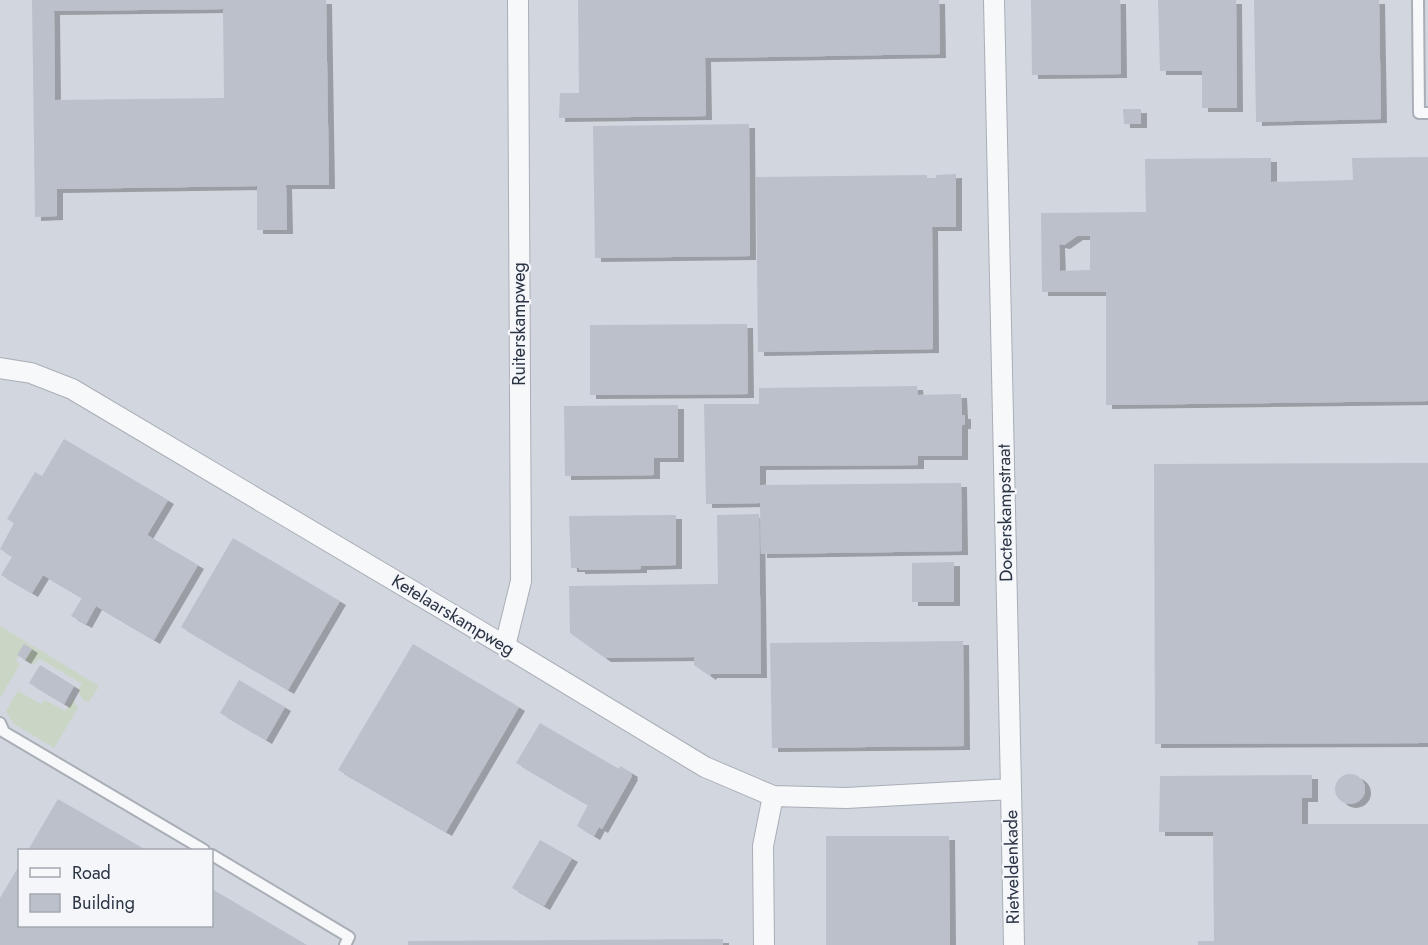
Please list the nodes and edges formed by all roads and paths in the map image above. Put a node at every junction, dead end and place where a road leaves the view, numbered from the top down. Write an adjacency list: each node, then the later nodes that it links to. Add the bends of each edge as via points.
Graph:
1 (518, 0): 6 (street, Ruiterskampweg, via 520,581)
2 (994, 0): 8 (street, Docterskampstraat)
3 (1418, 0): 4 (lane, via 1419,113)
4 (1428, 113)
5 (0, 368): 6 (street, Ketelaarskampweg, via 31,373 72,389)
6 (505, 646): 9 (street, Ketelaarskampweg, via 705,767)
7 (2, 732): 10 (lane)
8 (1011, 789): 9 (street, via 846,798); 14 (street, Rietveldenkade)
9 (773, 796): 13 (street, via 763,846)
10 (202, 849)
11 (213, 856): 12 (lane, via 349,937)
12 (345, 945)
13 (764, 945)
14 (1014, 945)

